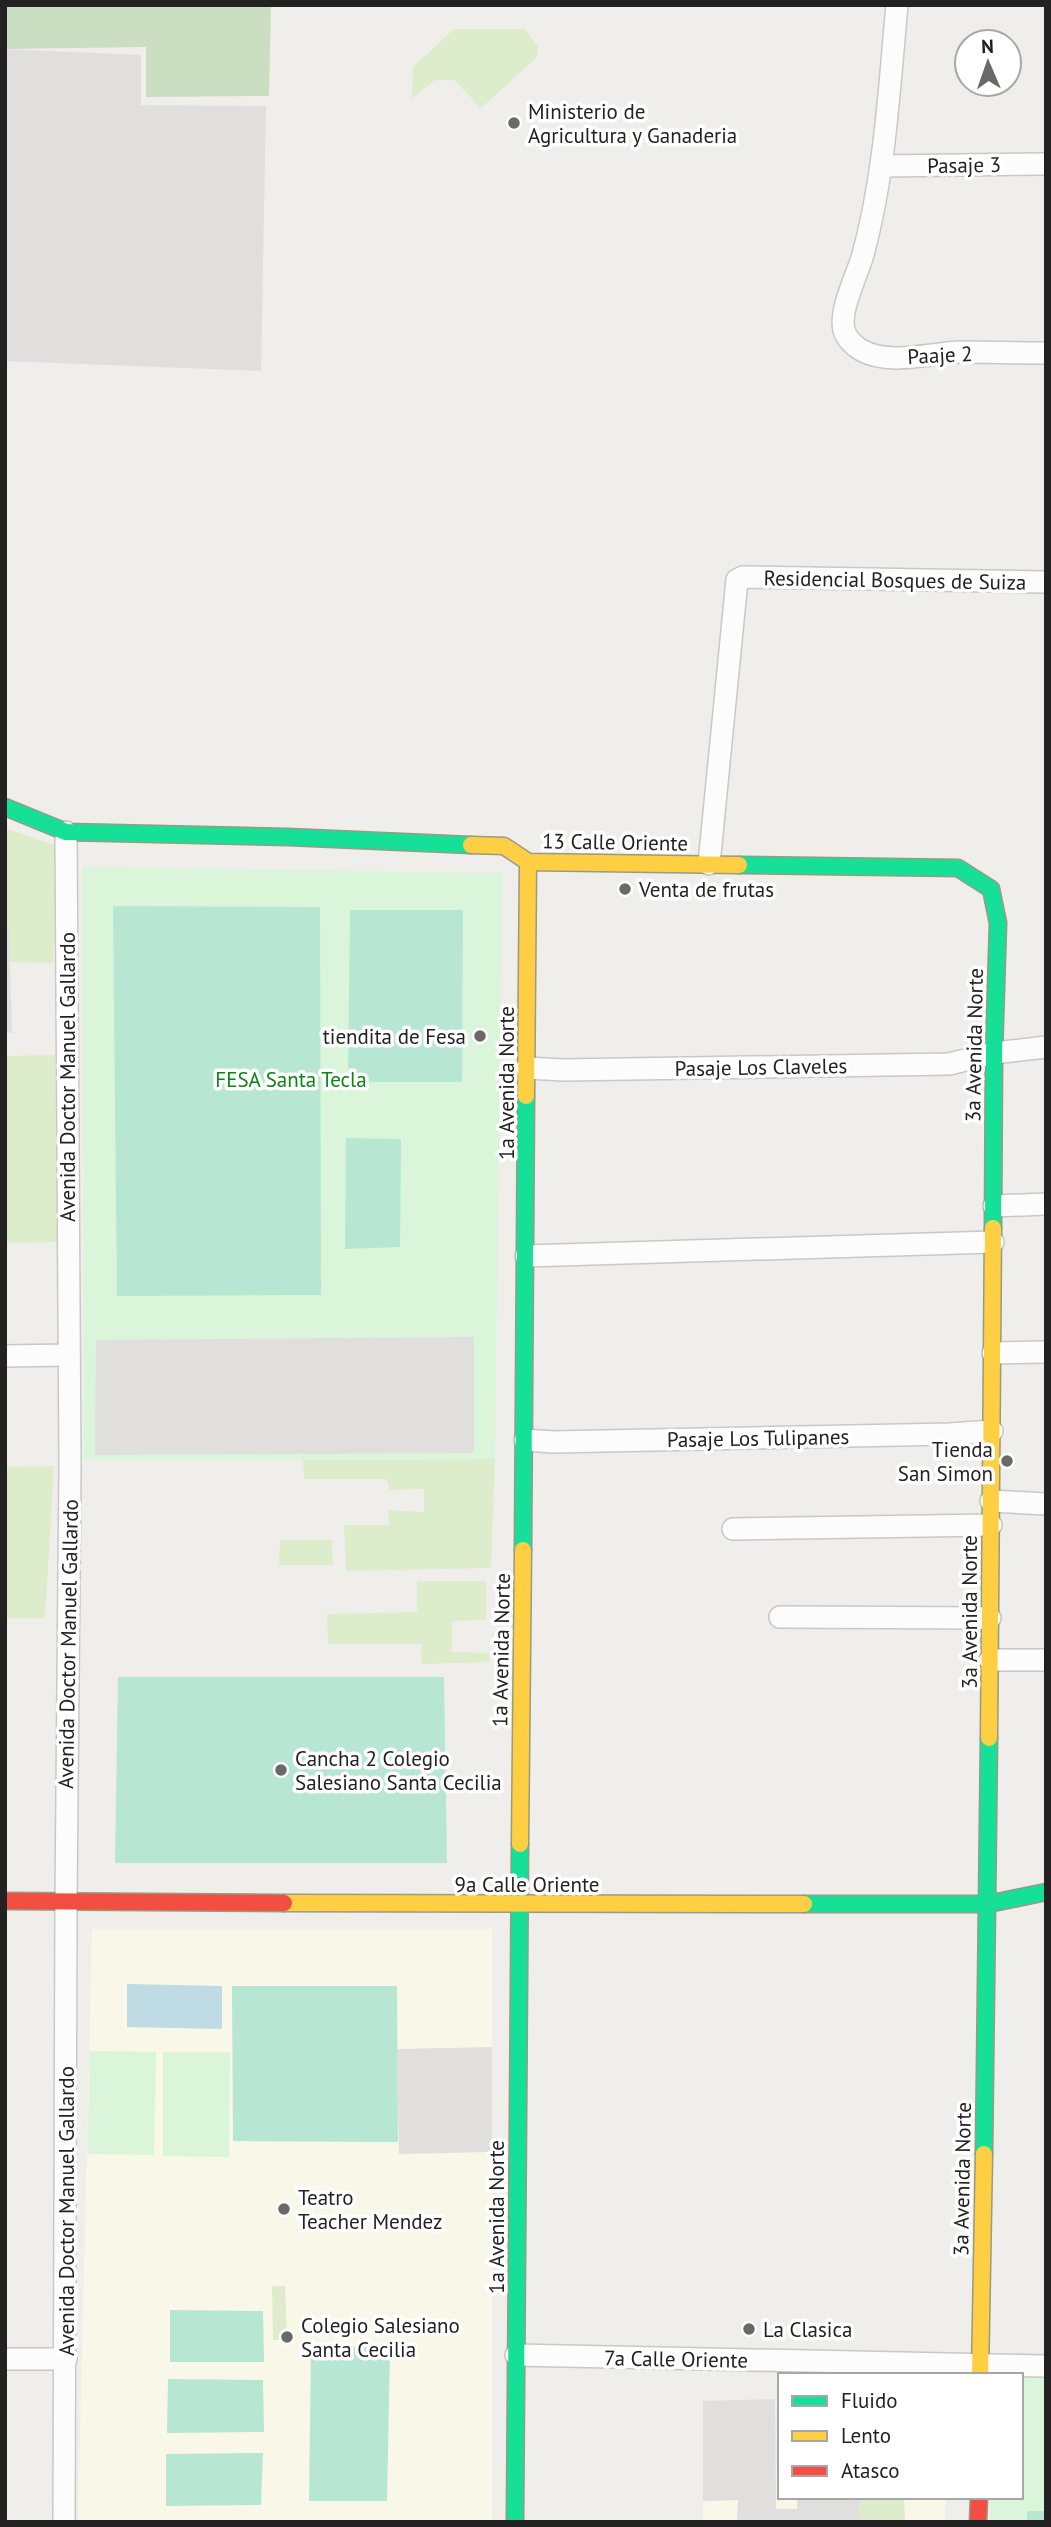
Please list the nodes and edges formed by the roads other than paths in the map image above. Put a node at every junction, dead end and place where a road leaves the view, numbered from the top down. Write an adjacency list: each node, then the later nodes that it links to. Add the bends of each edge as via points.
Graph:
1 (897, 5): 3 (street)
2 (1046, 164): 3 (street, Pasaje 3)
3 (882, 166): 4 (street, Paaje 2, via 845,311 844,330 851,342 863,351 914,358 957,352)
4 (1046, 353)
5 (1046, 582): 9 (street, Residencial Bosques de Suiza, via 737,580)
6 (5, 807): 7 (street)
7 (66, 832): 8 (street, 13 Calle Oriente, via 504,846); 20 (street, Avenida Doctor Manuel Gallardo)
8 (528, 862): 9 (street, 13 Calle Oriente); 13 (street, 1a Avenida Norte)
9 (709, 864): 10 (street, 13 Calle Oriente)
10 (958, 868): 12 (street, 3a Avenida Norte, via 991,889 998,923)
11 (1046, 1048): 12 (street, Pasaje Los Claveles)
12 (994, 1053): 13 (street, Pasaje Los Claveles, via 949,1064); 15 (street, 3a Avenida Norte)
13 (527, 1068): 17 (street, 1a Avenida Norte)
14 (1046, 1204): 15 (street)
15 (994, 1206): 16 (street, 3a Avenida Norte)
16 (993, 1242): 17 (street); 19 (street, 3a Avenida Norte)
17 (526, 1256): 23 (street, 1a Avenida Norte)
18 (1046, 1352): 19 (street)
19 (993, 1353): 22 (street, 3a Avenida Norte)
20 (69, 1355): 21 (street); 34 (street, Avenida Doctor Manuel Gallardo)
21 (5, 1356)
22 (992, 1431): 23 (street, Pasaje Los Tulipanes); 24 (street, 3a Avenida Norte)
23 (525, 1440): 36 (street, 1a Avenida Norte)
24 (991, 1501): 25 (street); 26 (street, 3a Avenida Norte)
25 (1046, 1504)
26 (991, 1525): 27 (street); 29 (street, 3a Avenida Norte)
27 (733, 1529)
28 (780, 1617): 29 (street)
29 (990, 1618): 30 (street, 3a Avenida Norte)
30 (990, 1660): 31 (street); 35 (street, 3a Avenida Norte)
31 (1046, 1660)
32 (1046, 1892): 35 (street, 9a Calle Oriente)
33 (5, 1901): 34 (street, 9a Calle Oriente)
34 (66, 1902): 36 (street, 9a Calle Oriente); 39 (street, Avenida Doctor Manuel Gallardo)
35 (988, 1904): 36 (street, 9a Calle Oriente); 37 (street, 9a Calle Oriente); 42 (street, 3a Avenida Norte)
36 (518, 1905): 38 (street, 1a Avenida Norte)
37 (1023, 1911)
38 (516, 2355): 42 (street, 7a Calle Oriente); 45 (street, 1a Avenida Norte)
39 (66, 2358): 40 (street); 44 (street, Avenida Doctor Manuel Gallardo)
40 (5, 2359)
41 (1046, 2366): 42 (street, 7a Calle Oriente)
42 (980, 2370)
43 (979, 2499): 46 (street)
44 (64, 2522)
45 (515, 2522)
46 (978, 2522)

